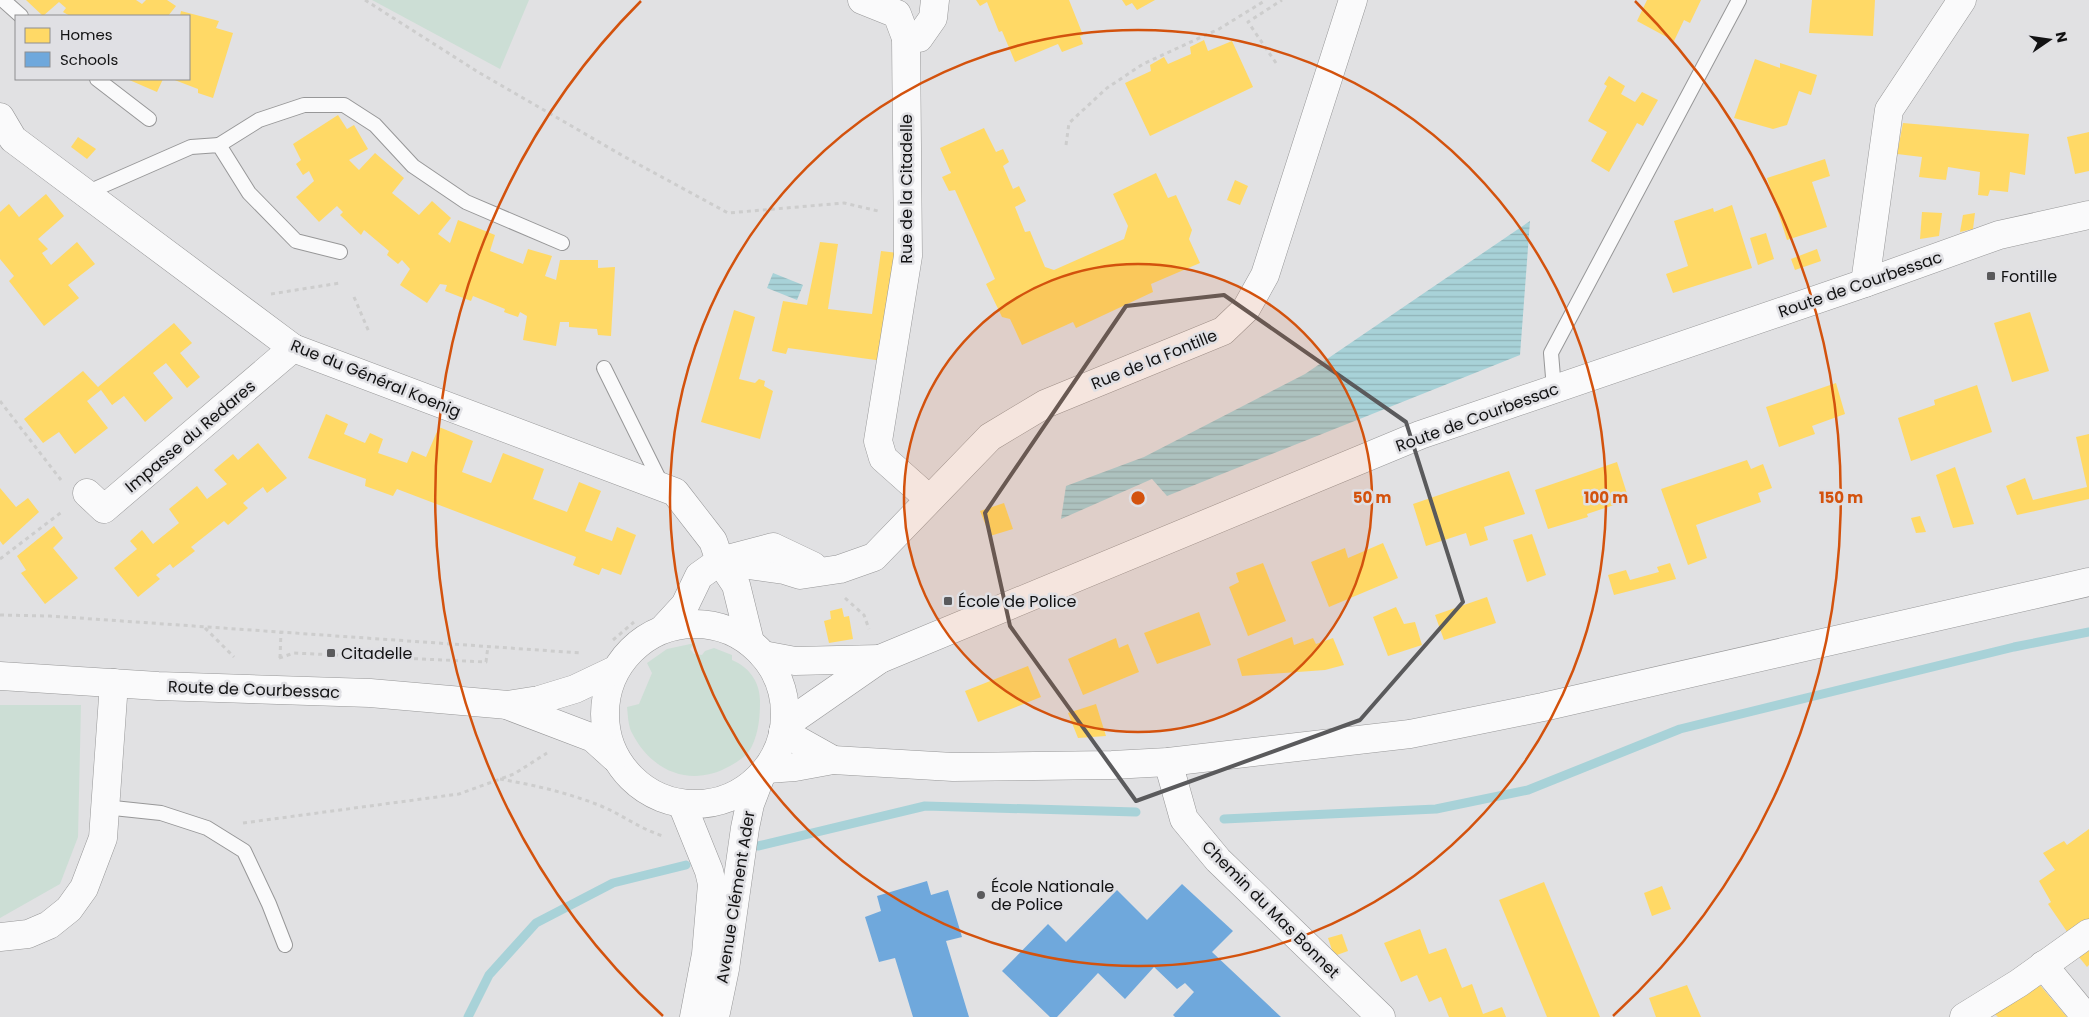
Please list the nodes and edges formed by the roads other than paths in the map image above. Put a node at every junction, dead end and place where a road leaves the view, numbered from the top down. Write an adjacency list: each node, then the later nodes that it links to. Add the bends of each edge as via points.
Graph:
1 (3, 0): 7 (lane)
2 (862, 0): 8 (street, Rue de la Citadelle, via 897,14)
3 (935, 0): 8 (street, via 933,18 919,38)
4 (1353, 0): 23 (street, Rue de la Fontille, via 1265,275 1246,309 1223,331 1044,404 990,438)
5 (1739, 0): 20 (lane, via 1551,353)
6 (1962, 0): 17 (street, via 1889,110)
7 (20, 15)
8 (906, 38): 23 (street, Rue de la Citadelle, via 908,256 878,441 883,458)
9 (98, 80): 10 (lane)
10 (149, 119)
11 (4, 136): 13 (street, Rue du Général Koenig)
12 (219, 145): 13 (lane, via 191,147); 15 (lane, via 259,120 304,105 344,104 375,125 413,166 466,202); 16 (lane, via 250,193 296,241)
13 (86, 193): 18 (street, Rue du Général Koenig)
14 (2089, 215): 17 (street, Route de Courbessac, via 1999,235)
15 (562, 243)
16 (340, 252)
17 (1865, 283): 20 (street, Route de Courbessac)
18 (293, 348): 21 (street, Rue du Général Koenig); 22 (street, Impasse du Redares, via 104,509)
19 (604, 368): 21 (lane)
20 (1554, 389): 29 (street, Route de Courbessac, via 1420,435)
21 (663, 488): 24 (street, Rue du Général Koenig, via 675,492 713,541)
22 (82, 497)
23 (928, 499): 24 (street, Rue de la Fontille, via 874,557 840,570 821,571 773,547)
24 (720, 561): 26 (street, via 700,576 685,605); 27 (street, Rue du Général Koenig, via 736,585)
25 (2089, 582): 36 (street, via 1543,708 1410,734)
26 (663, 629): 27 (street, via 693,623 723,628); 28 (street, via 628,652)
27 (757, 648): 29 (street, Route de Courbessac, via 795,661); 33 (street, via 777,676 784,700)
28 (612, 657): 32 (street, Route de Courbessac, via 574,690); 34 (street, via 605,698 605,728)
29 (880, 659): 33 (street, Route de Courbessac)
30 (0, 676): 31 (street, Route de Courbessac)
31 (114, 683): 32 (street, Route de Courbessac, via 370,693); 39 (street)
32 (508, 705): 34 (street, Route de Courbessac, via 593,738)
33 (784, 729): 35 (street); 37 (street, Avenue Clément Ader)
34 (614, 757): 38 (street, via 632,780 655,796)
35 (833, 760): 36 (street, via 953,768); 37 (street)
36 (1168, 762): 46 (street, Chemin du Mas Bonnet, via 1184,819 1218,860)
37 (763, 774): 38 (street, via 737,795 710,804); 45 (street, Avenue Clément Ader, via 750,804 745,828)
38 (682, 804): 44 (street, Avenue Clément Ader, via 712,884 706,954)
39 (104, 807): 41 (street, via 103,838 84,888 68,909 49,925 28,934); 42 (lane, via 161,813 207,828 244,852 270,904)
40 (2089, 933): 43 (street)
41 (0, 937)
42 (285, 945)
43 (2043, 965): 47 (street); 48 (street)
44 (694, 1017)
45 (716, 1017)
46 (1381, 1017)
47 (1964, 1017)
48 (2086, 1017)

